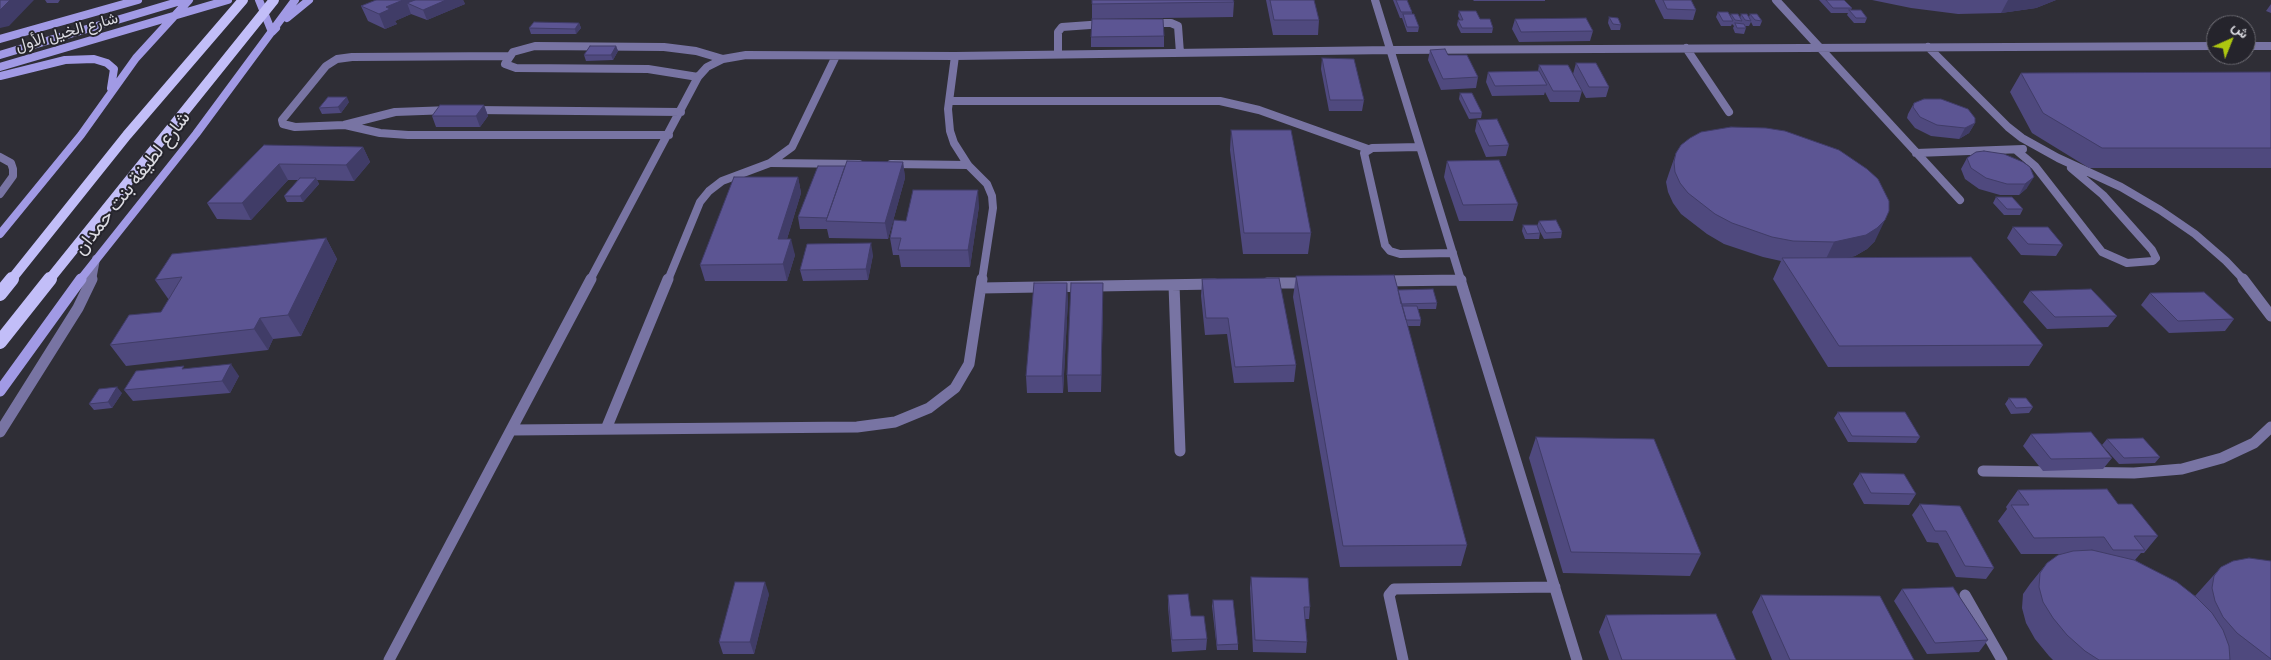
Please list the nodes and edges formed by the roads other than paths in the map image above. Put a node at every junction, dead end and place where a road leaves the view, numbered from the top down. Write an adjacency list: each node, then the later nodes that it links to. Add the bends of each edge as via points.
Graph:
1 (115, 0): 15 (street)
2 (138, 0): 15 (street, شارع الخيل الأول)
3 (184, 0): 29 (street)
4 (189, 0): 14 (street)
5 (206, 0): 14 (street)
6 (228, 0): 14 (street, شارع الخيل الأول)
7 (243, 0): 68 (main road, شارع لطيفة بنت حمدان, bridge, via 127,135)
8 (259, 0): 18 (street)
9 (274, 0): 70 (main road, شارع لطيفة بنت حمدان, bridge)
10 (295, 0): 18 (street, شارع لطيفة بنت حمدان)
11 (309, 0): 18 (street)
12 (1375, 0): 26 (street)
13 (1776, 0): 25 (street)
14 (174, 17): 34 (street, شارع الخيل الأول); 37 (street, via 136,58)
15 (57, 23): 19 (street, شارع الخيل الأول)
16 (1110, 24): 28 (street, via 1062,27 1058,32)
17 (1139, 24): 27 (street, via 1175,24)
18 (272, 32): 60 (street, شارع لطيفة بنت حمدان)
19 (0, 39)
20 (2206, 46): 23 (street)
21 (2256, 46): 22 (street)
22 (2271, 46)
23 (1928, 47): 25 (street); 46 (street, via 2008,127)
24 (1686, 48): 25 (street); 26 (street); 42 (street)
25 (1819, 48): 49 (street)
26 (1391, 50): 27 (street); 45 (street)
27 (1180, 52): 28 (street)
28 (1058, 54): 32 (street)
29 (0, 55)
30 (510, 56): 33 (street, via 521,48 535,46 664,47); 36 (street, via 505,64 516,68 648,69); 43 (street, via 337,59 326,66 282,120 283,124 295,127)
31 (836, 56): 32 (street); 33 (street); 52 (street, via 798,138 788,151)
32 (955, 56): 38 (street)
33 (723, 59): 36 (street, via 707,67)
34 (0, 67)
35 (0, 76): 37 (street, via 65,60 94,59 107,62 114,69)
36 (698, 77): 41 (street)
37 (110, 95): 58 (street, via 47,179)
38 (950, 101): 47 (street, via 1220,101 1260,110); 55 (street, via 950,132)
39 (457, 110): 43 (street, via 395,112)
40 (467, 110): 41 (street)
41 (681, 112): 44 (street)
42 (1729, 112)
43 (344, 125): 44 (street, via 408,135)
44 (669, 135): 74 (street)
45 (1420, 148): 47 (street); 59 (street)
46 (2039, 148): 48 (street); 51 (street)
47 (1368, 149): 59 (street, via 1364,155 1387,249 1400,254)
48 (2016, 150): 49 (street); 51 (street, via 2035,166 2102,252 2127,263 2153,261 2155,254 2103,194)
49 (1916, 153): 57 (street)
50 (0, 157): 56 (street, via 11,163 13,169 13,176)
51 (2058, 158): 69 (street, via 2121,187 2195,234 2252,289)
52 (770, 163): 53 (street); 73 (street, via 722,181 700,202)
53 (869, 164)
54 (879, 164): 55 (street)
55 (968, 165): 67 (street, via 987,184 994,208)
56 (0, 194)
57 (1960, 200)
58 (0, 234)
59 (1453, 253): 61 (street)
60 (96, 259): 71 (street, شارع لطيفة بنت حمدان); 75 (street, via 91,282 78,308)
61 (1461, 280): 63 (street); 78 (street)
62 (1313, 282): 64 (street)
63 (1372, 282)
64 (1253, 283)
65 (1224, 284): 66 (street)
66 (1174, 285): 67 (street); 76 (street)
67 (981, 288): 73 (street, via 969,364 955,388 929,408 894,422 856,428)
68 (0, 294)
69 (2271, 316)
70 (0, 342)
71 (0, 391)
72 (2271, 427): 77 (street, via 2254,443 2222,458 2182,469 2134,473)
73 (606, 429): 74 (street)
74 (512, 430): 80 (street)
75 (0, 432)
76 (1180, 451)
77 (1983, 471)
78 (1555, 587): 81 (street, via 1394,589 1389,595); 82 (street)
79 (1965, 595): 83 (street)
80 (389, 660)
81 (1403, 660)
82 (1577, 660)
83 (2002, 660)

